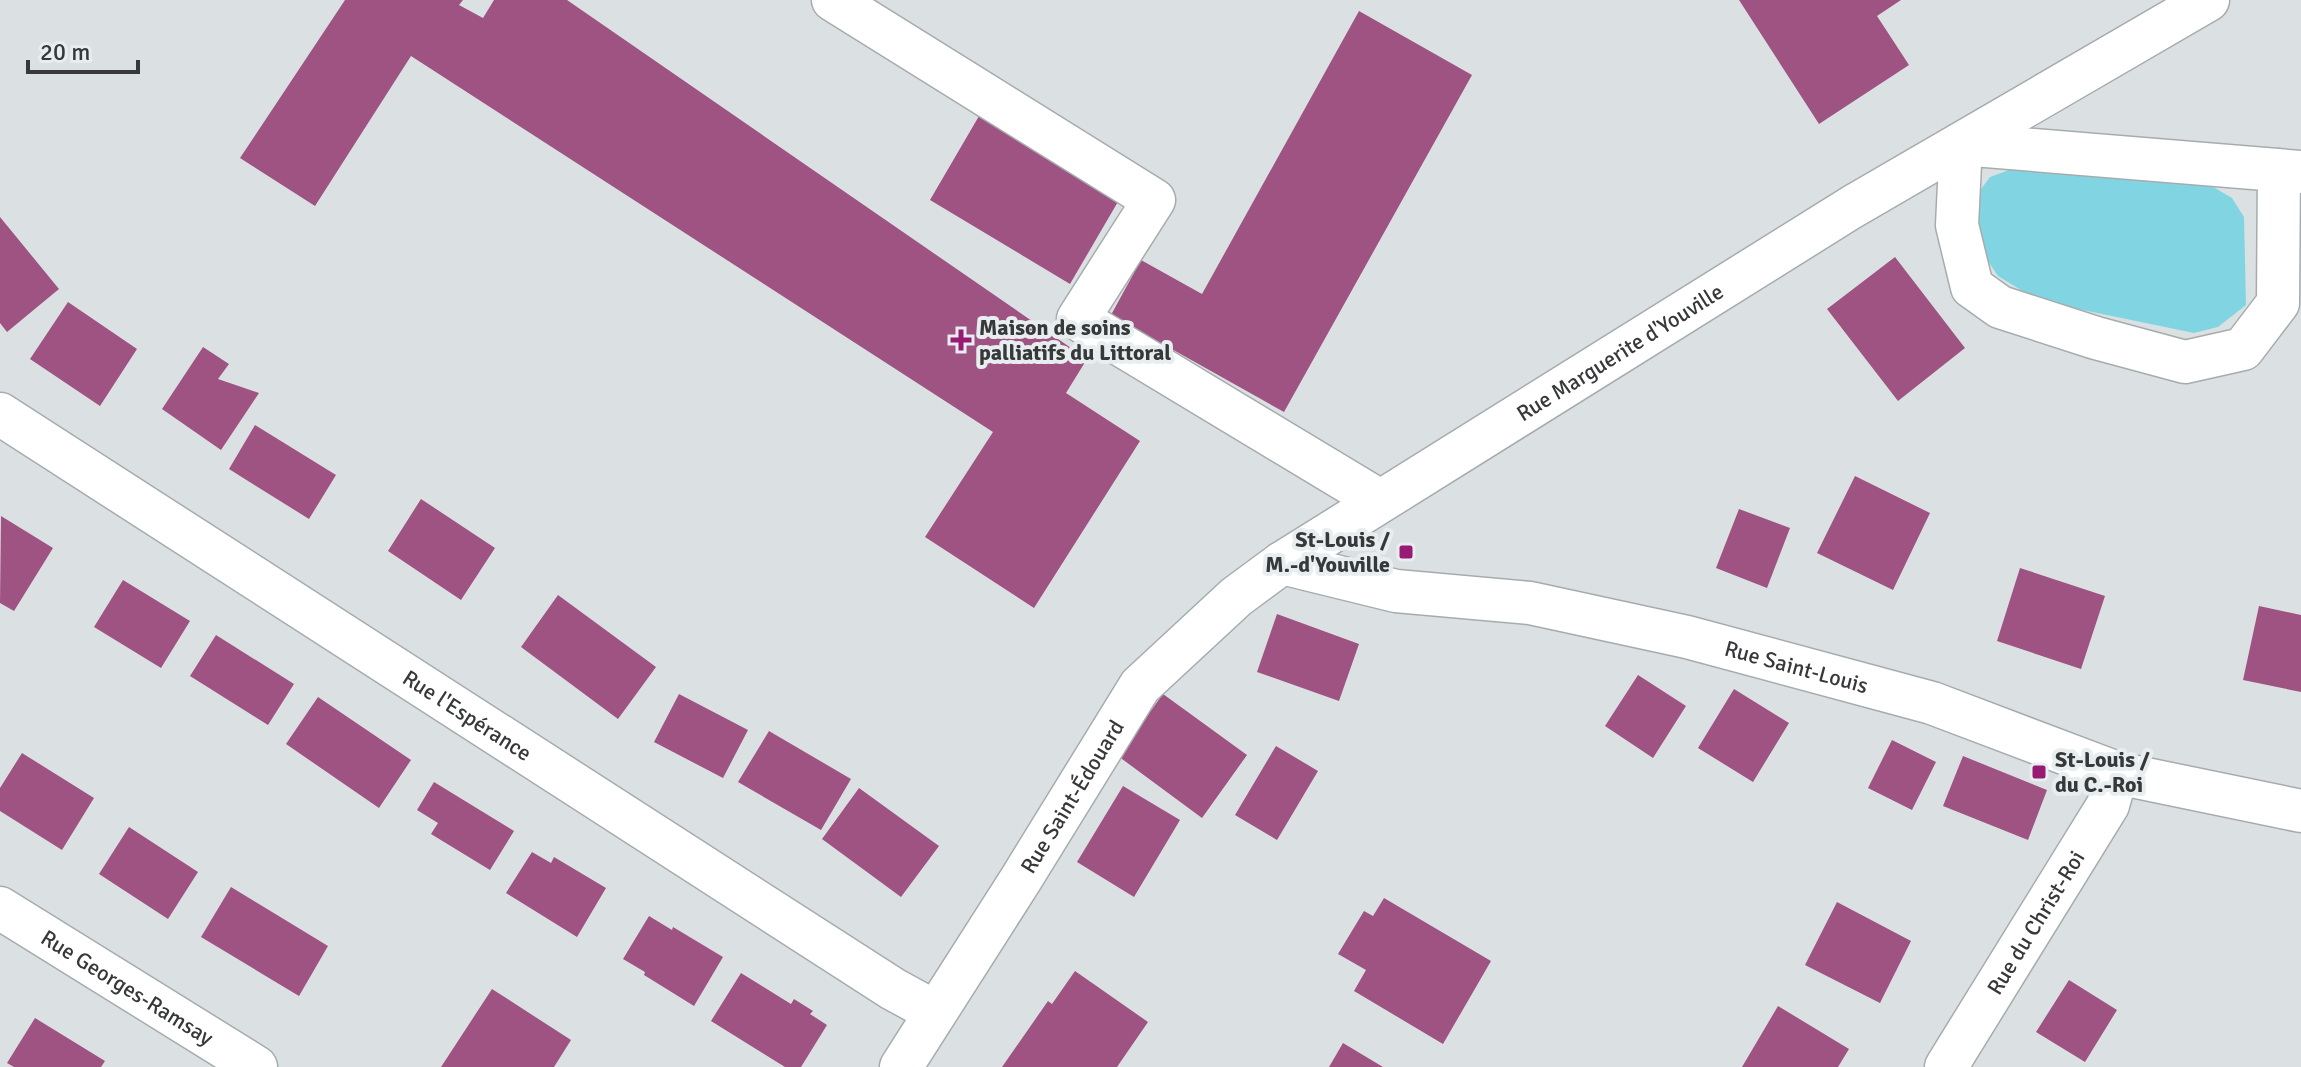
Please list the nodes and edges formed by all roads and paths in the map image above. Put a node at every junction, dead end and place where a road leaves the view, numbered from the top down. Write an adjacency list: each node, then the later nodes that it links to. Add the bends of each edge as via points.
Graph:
1 (833, 0): 6 (street, via 1154,200 1078,319)
2 (2208, 0): 3 (street, Rue Marguerite d'Youville)
3 (1961, 144): 4 (street); 4 (street, via 1957,225 1972,287 2000,307 2185,362 2243,349 2278,303); 6 (street, Rue Marguerite d'Youville)
4 (2290, 171)
5 (0, 414): 11 (street, Rue l'Espérance)
6 (1380, 501): 7 (street, Rue Marguerite d'Youville)
7 (1282, 563): 8 (street, Rue Saint-Louis, via 1396,591 1530,603 1687,637 1932,703); 11 (street, Rue Saint-Édouard, via 1236,597 1140,686)
8 (2117, 773): 9 (street, Rue Saint-Louis); 14 (street, Rue du Christ-Roi, via 2108,805)
9 (2301, 811)
10 (0, 908): 12 (street, Rue Georges-Ramsay)
11 (935, 1012): 13 (street, Rue Saint-Édouard)
12 (256, 1067)
13 (901, 1067)
14 (1946, 1067)

